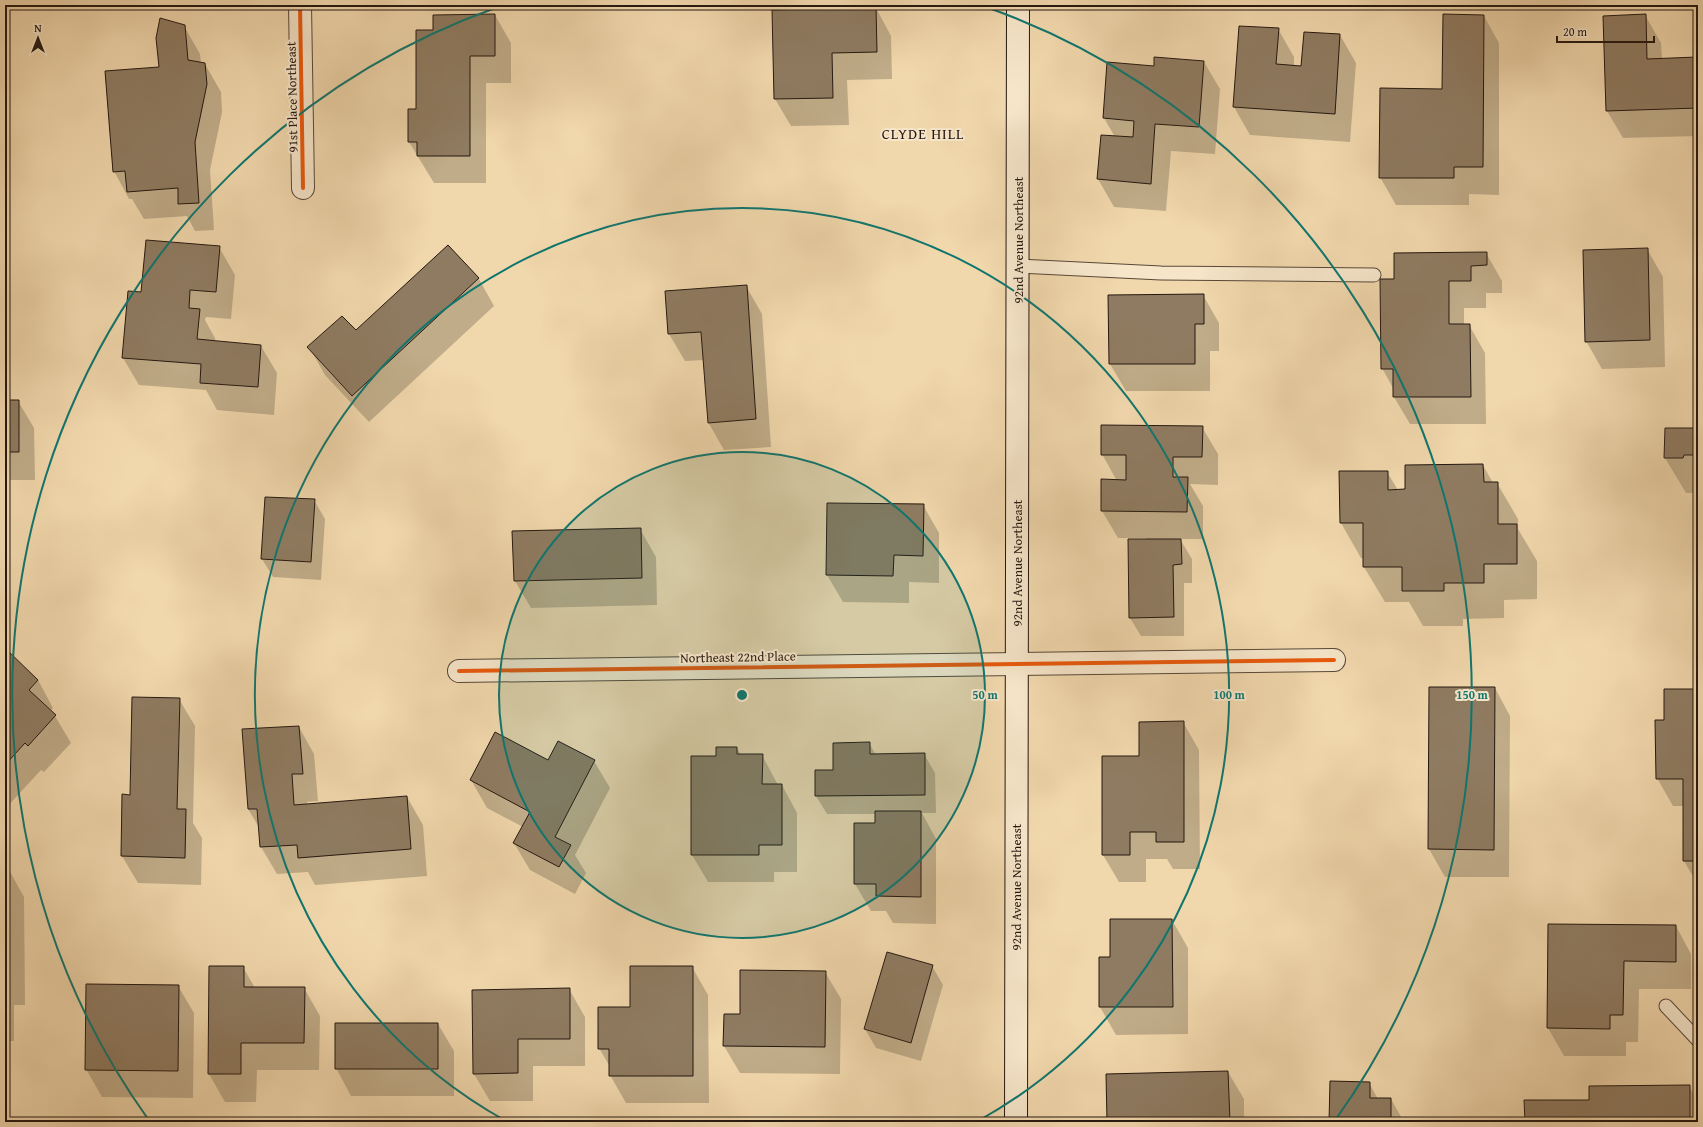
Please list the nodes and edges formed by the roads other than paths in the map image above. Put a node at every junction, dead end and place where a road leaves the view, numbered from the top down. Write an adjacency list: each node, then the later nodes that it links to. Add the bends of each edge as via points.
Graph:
1 (300, 5): 3 (main road, 91st Place Northeast)
2 (1018, 5): 4 (main road, 92nd Avenue Northeast)
3 (304, 188)
4 (1018, 266): 5 (lane, via 1161,273); 7 (main road, 92nd Avenue Northeast)
5 (1374, 275)
6 (1334, 660): 7 (main road, Northeast 22nd Place)
7 (1017, 663): 8 (main road, Northeast 22nd Place); 11 (main road, 92nd Avenue Northeast)
8 (459, 672)
9 (1666, 1006): 10 (lane)
10 (1698, 1040)
11 (1016, 1122)

